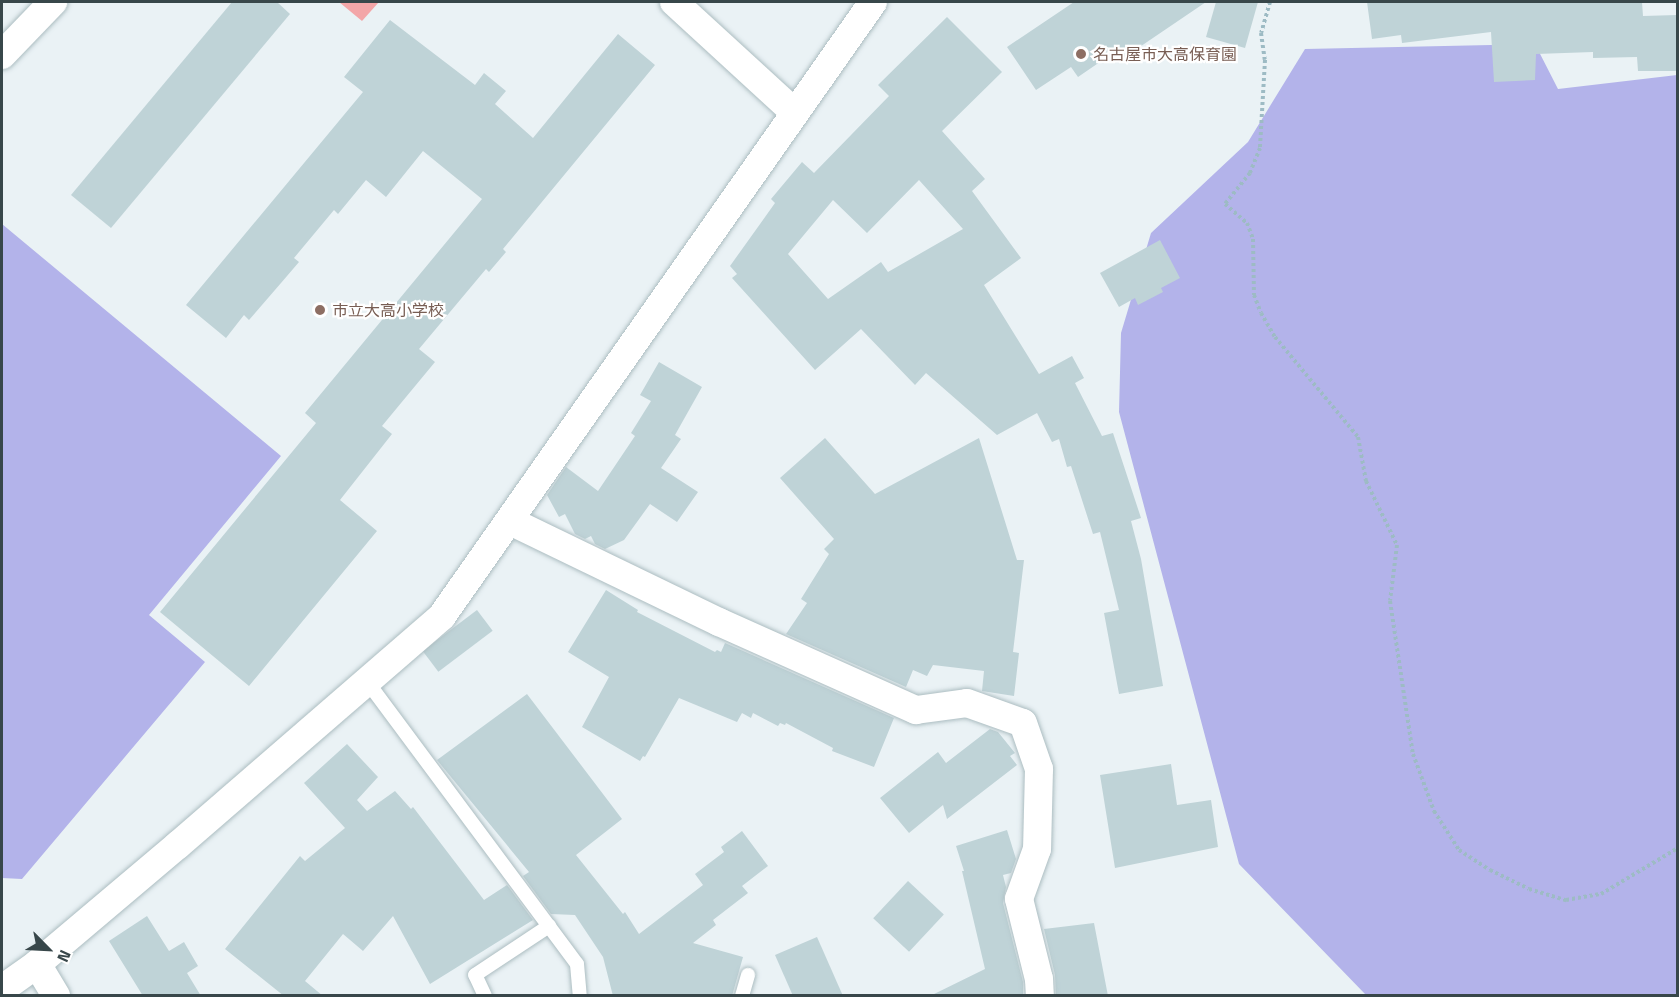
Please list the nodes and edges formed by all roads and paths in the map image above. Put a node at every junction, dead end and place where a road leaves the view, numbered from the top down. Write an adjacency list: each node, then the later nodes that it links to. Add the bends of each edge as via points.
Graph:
1 (53, 2): 5 (street)
2 (674, 2): 6 (street)
3 (873, 2): 6 (street)
4 (1270, 2): 9 (path, via 1261,33 1265,60 1260,148 1250,173 1226,204 1247,223 1253,238 1254,295 1261,313 1275,337 1358,437 1366,481 1397,545 1390,601 1413,754 1434,811 1459,850 1529,889 1566,900 1601,894)
5 (2, 55)
6 (794, 112): 7 (street)
7 (510, 521): 8 (street, via 441,616); 18 (street, via 719,622 916,710 967,703 1023,723 1039,769 1037,849 1019,899)
8 (366, 680): 10 (lane); 11 (street)
9 (1677, 848)
10 (549, 926): 15 (lane, via 475,975); 16 (lane, via 577,964)
11 (37, 964): 13 (street); 14 (street)
12 (748, 975): 17 (lane)
13 (2, 988)
14 (56, 996)
15 (485, 996)
16 (580, 996)
17 (742, 996)
18 (1040, 996)

